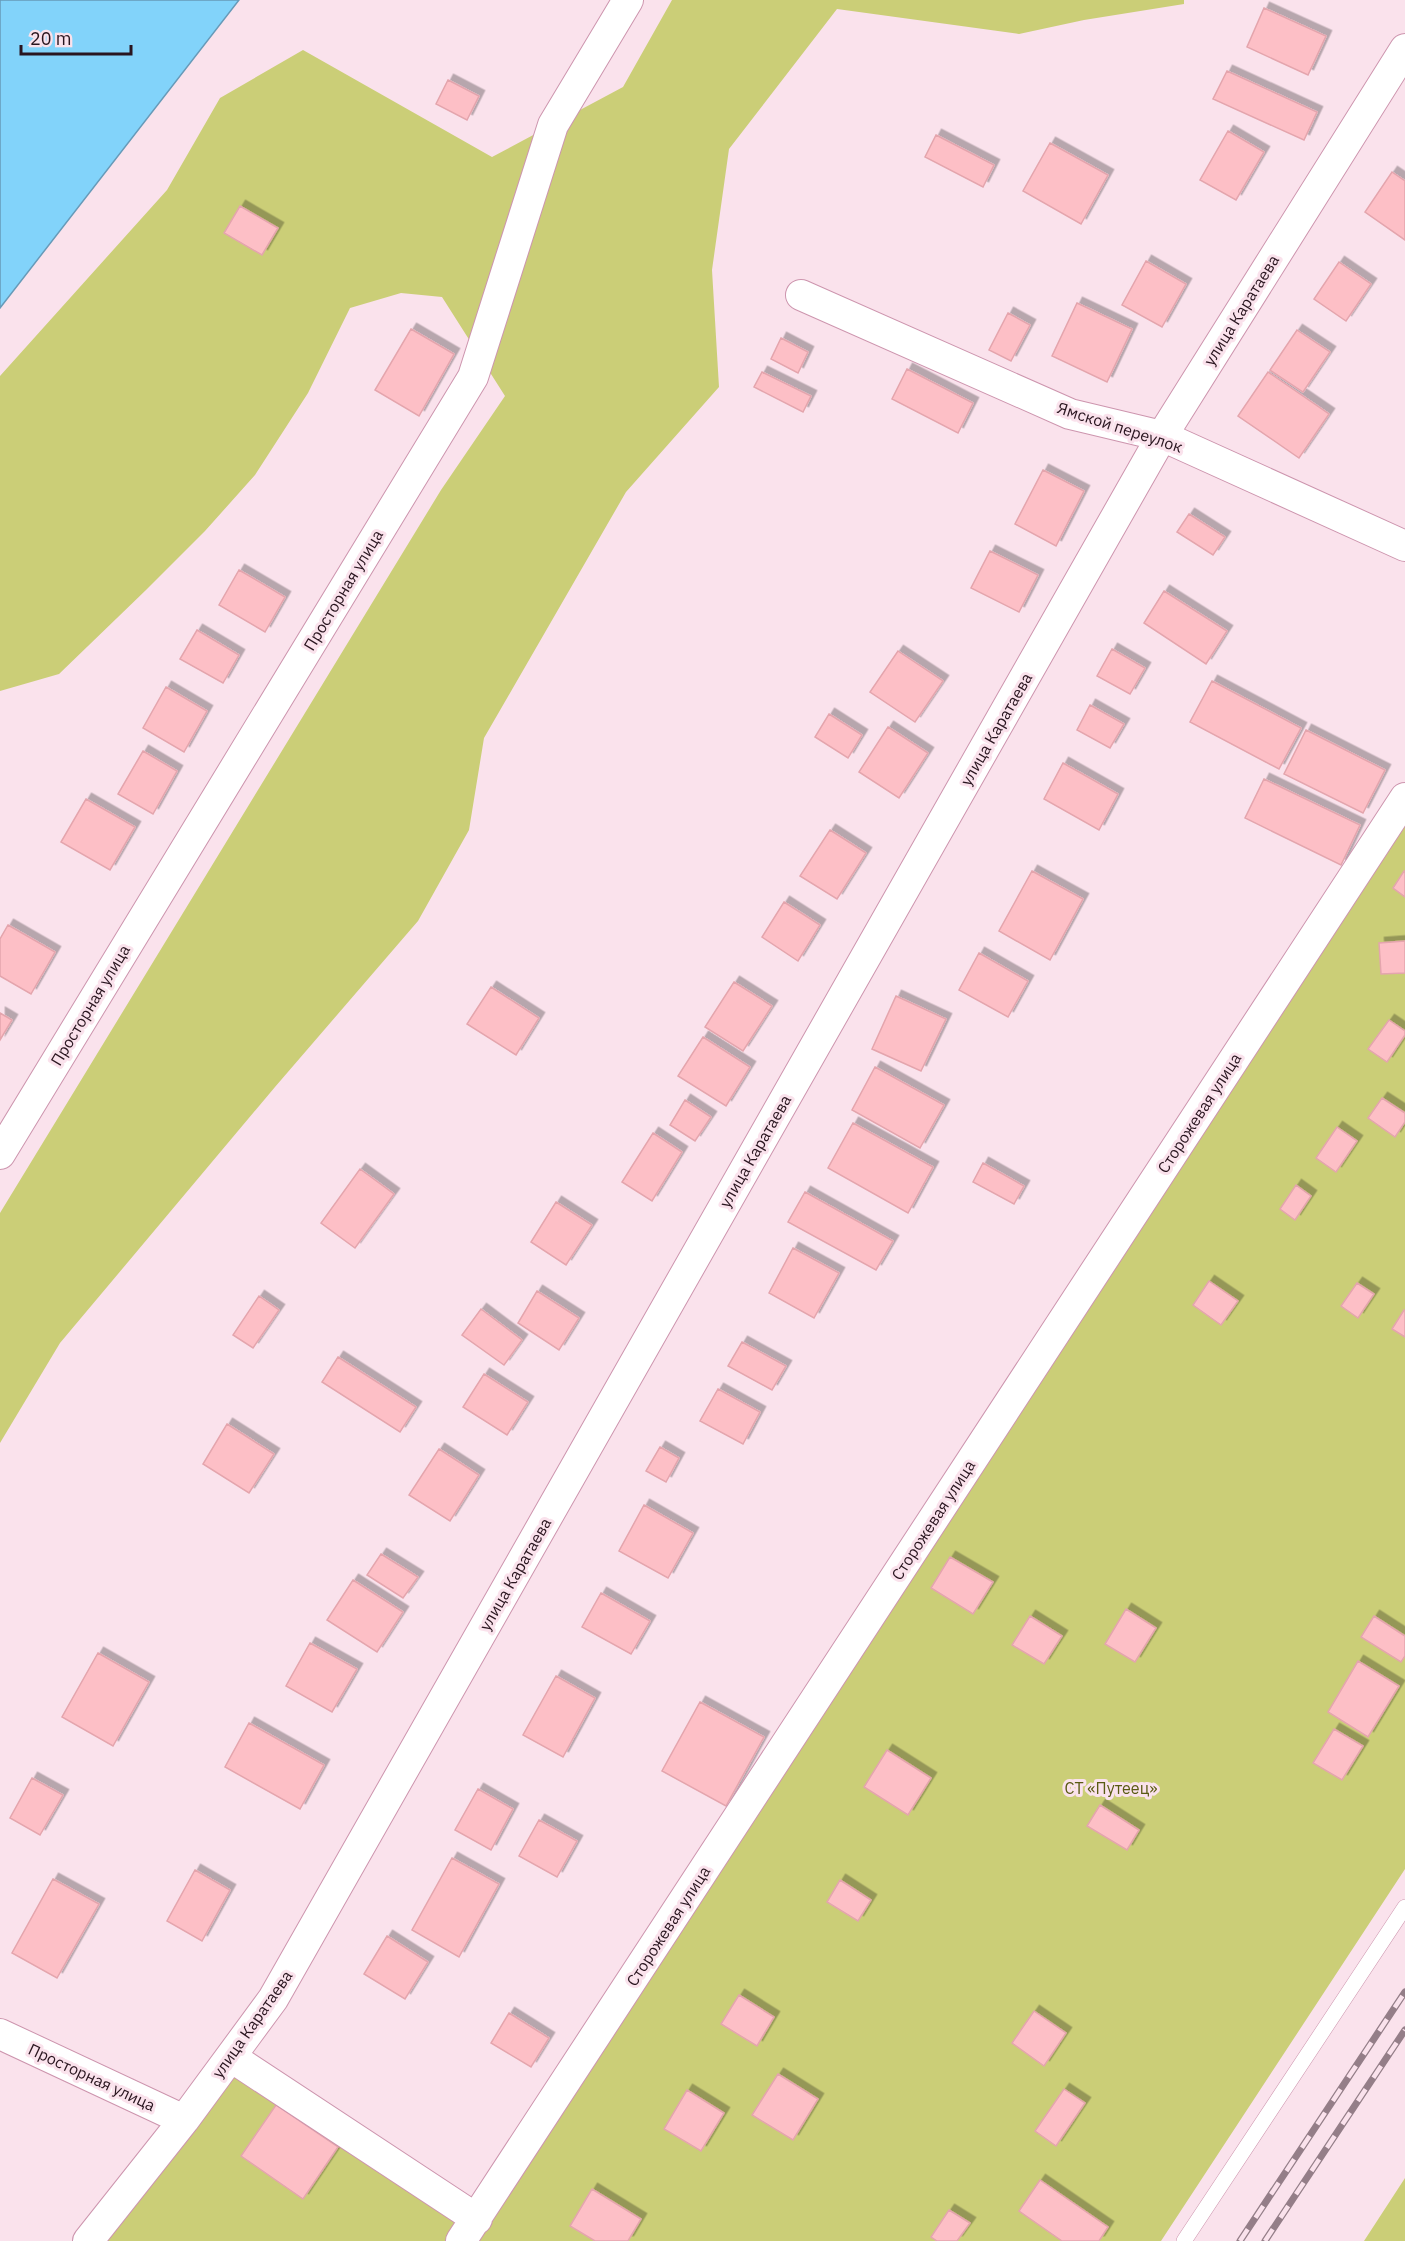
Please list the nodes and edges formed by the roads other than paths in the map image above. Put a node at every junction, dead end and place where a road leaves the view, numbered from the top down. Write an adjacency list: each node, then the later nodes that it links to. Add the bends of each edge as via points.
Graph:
1 (628, 0): 7 (street, Просторная улица, via 553,125 473,377)
2 (1405, 49): 4 (street, улица Каратаева)
3 (801, 295): 4 (street, Ямской переулок, via 1070,414)
4 (1162, 436): 5 (street, Ямской переулок); 10 (street, улица Каратаева, via 279,1988)
5 (1405, 546)
6 (1405, 798): 12 (street, Сторожевая улица)
7 (0, 1154)
8 (1405, 1907): 14 (lane)
9 (0, 2034): 11 (street, Просторная улица)
10 (231, 2057): 11 (street, улица Каратаева); 12 (street)
11 (184, 2120): 13 (street, улица Каратаева)
12 (469, 2230)
13 (88, 2241)
14 (1184, 2241)

